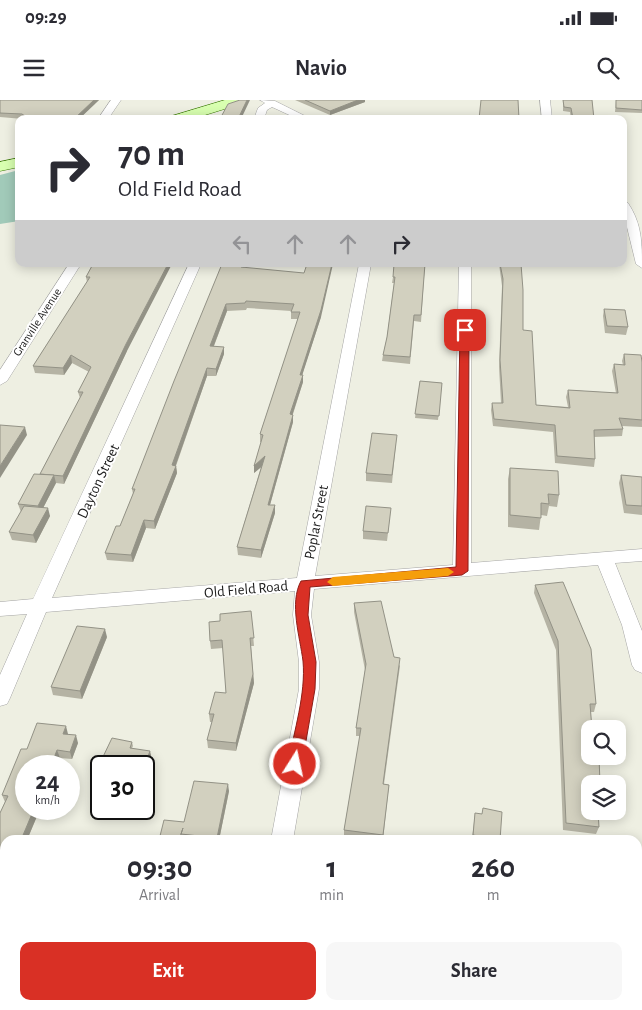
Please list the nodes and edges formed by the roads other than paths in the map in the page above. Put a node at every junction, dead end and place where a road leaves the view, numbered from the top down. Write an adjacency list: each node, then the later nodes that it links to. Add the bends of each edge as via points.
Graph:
1 (116, 100): 5 (street)
2 (545, 100): 9 (street)
3 (231, 101): 6 (main road)
4 (268, 102): 7 (street); 8 (street)
5 (106, 115)
6 (189, 115)
7 (261, 115)
8 (297, 115)
9 (547, 115)
10 (15, 163): 11 (main road)
11 (0, 167)
12 (627, 211): 13 (street)
13 (642, 264)
14 (73, 267): 18 (street, Granville Avenue)
15 (194, 267): 23 (street, Dayton Street)
16 (364, 267): 22 (street, Poplar Street)
17 (465, 267): 21 (street)
18 (0, 381)
19 (642, 556): 20 (street, Old Field Road)
20 (604, 559): 21 (street, Old Field Road); 25 (street, via 631,625)
21 (462, 571): 22 (street, Old Field Road)
22 (305, 584): 23 (street, Old Field Road); 27 (street, Poplar Street, via 302,615 309,662 309,689)
23 (39, 606): 24 (street, Old Field Road); 26 (street, Dayton Street)
24 (0, 609)
25 (642, 664)
26 (0, 698)
27 (283, 835)

